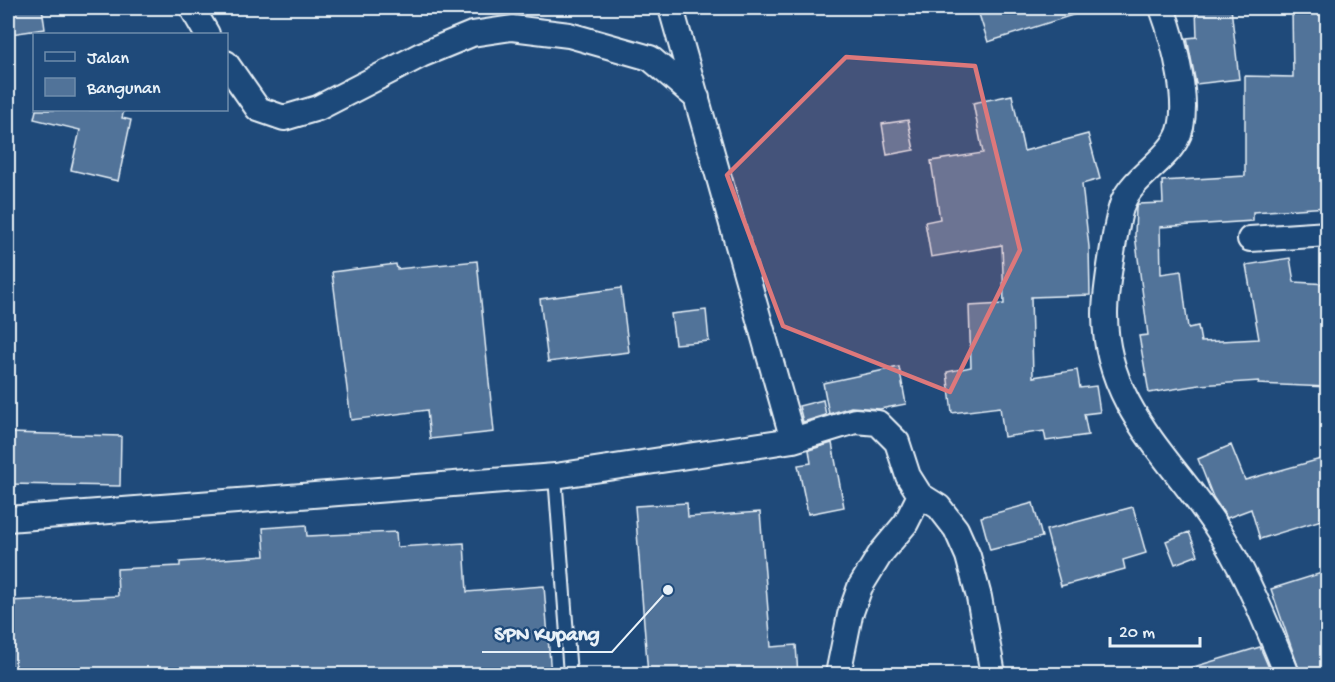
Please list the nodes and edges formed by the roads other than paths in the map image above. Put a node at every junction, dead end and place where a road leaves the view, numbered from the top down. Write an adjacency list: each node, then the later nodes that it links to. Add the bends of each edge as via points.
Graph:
1 (192, 8): 4 (street)
2 (671, 8): 6 (street)
3 (1162, 8): 16 (street, via 1181,77 1182,115 1177,140 1124,202 1105,314 1109,348 1119,383 1137,421 1223,538 1257,601)
4 (206, 33)
5 (228, 66): 6 (street, via 258,109 284,118 318,108 451,42 472,34 512,28 569,35 650,58)
6 (697, 99): 9 (street)
7 (1328, 234): 8 (street)
8 (1250, 239)
9 (792, 440): 10 (street); 11 (street, via 855,422 878,423 897,442 908,476)
10 (555, 476): 12 (street); 13 (lane)
11 (920, 495): 14 (street, via 906,523 860,587); 15 (street, via 939,507 956,529 968,556)
12 (8, 519)
13 (570, 675)
14 (838, 675)
15 (993, 675)
16 (1287, 675)

